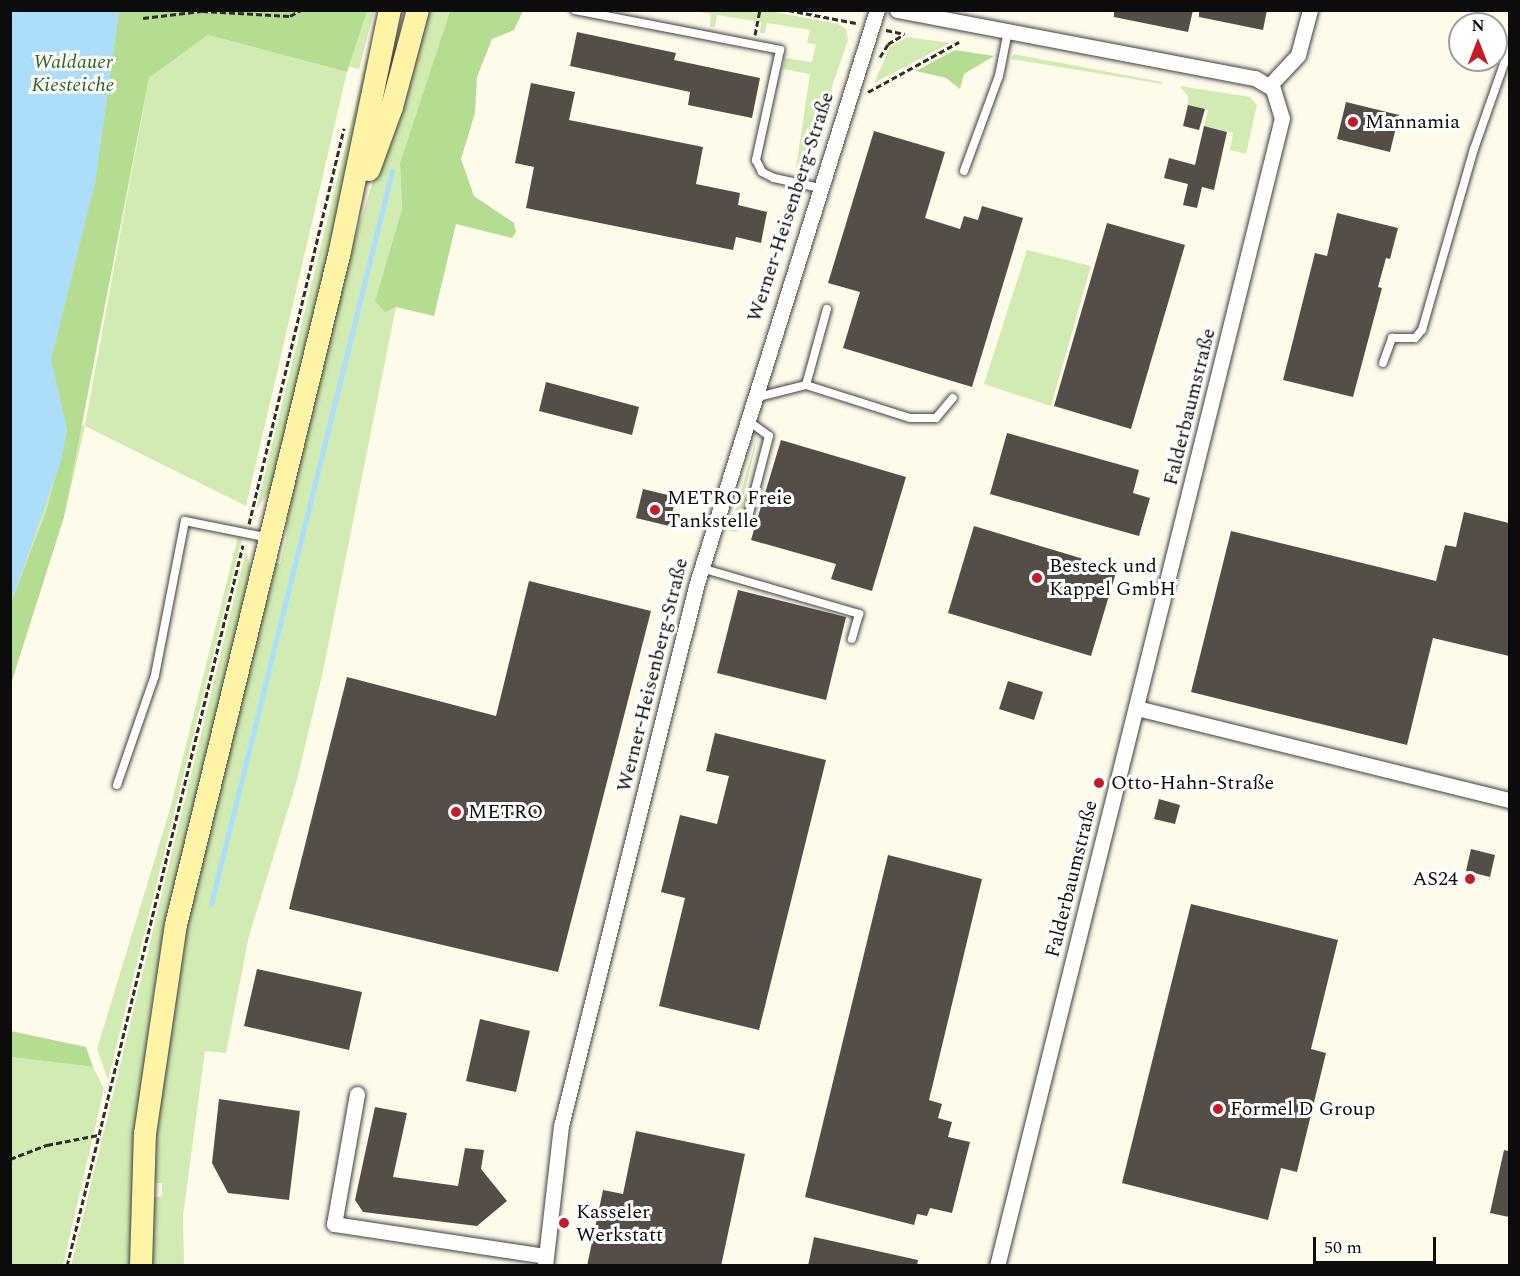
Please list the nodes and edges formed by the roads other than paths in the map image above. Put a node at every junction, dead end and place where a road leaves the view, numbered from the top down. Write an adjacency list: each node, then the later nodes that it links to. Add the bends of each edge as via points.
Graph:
1 (390, 10): 13 (main road)
2 (418, 10): 13 (main road, via 392,107)
3 (575, 10): 12 (lane, via 780,50 756,160 762,172 774,178)
4 (877, 10): 12 (street, Werner-Heisenberg-Straße)
5 (897, 10): 7 (street)
6 (1310, 10): 10 (street, via 1298,55)
7 (929, 13): 8 (street)
8 (1008, 31): 10 (street, via 1255,78); 11 (lane, via 999,76)
9 (1509, 47): 15 (lane, via 1474,148 1422,330 1415,338 1392,338)
10 (1270, 85): 24 (street, Falderbaumstraße, via 1281,105 1280,132)
11 (964, 171)
12 (820, 188): 17 (street, Werner-Heisenberg-Straße)
13 (340, 251): 21 (main road)
14 (827, 309): 16 (lane)
15 (1383, 363)
16 (806, 385): 17 (lane); 18 (lane, via 910,418 936,418)
17 (752, 398): 19 (street, Werner-Heisenberg-Straße)
18 (953, 398)
19 (745, 420): 20 (lane, via 769,436); 22 (street, Werner-Heisenberg-Straße)
20 (747, 521)
21 (270, 538): 25 (lane, via 185,521 155,675); 29 (main road, via 167,972 145,1134)
22 (701, 568): 23 (lane, via 859,614); 28 (street, Werner-Heisenberg-Straße, via 561,1126)
23 (852, 639)
24 (1137, 708): 26 (street); 30 (street, Falderbaumstraße)
25 (117, 785)
26 (1509, 800)
27 (357, 1094): 28 (street, Werner-Heisenberg-Straße, via 334,1224)
28 (546, 1261)
29 (141, 1266)
30 (997, 1266)

